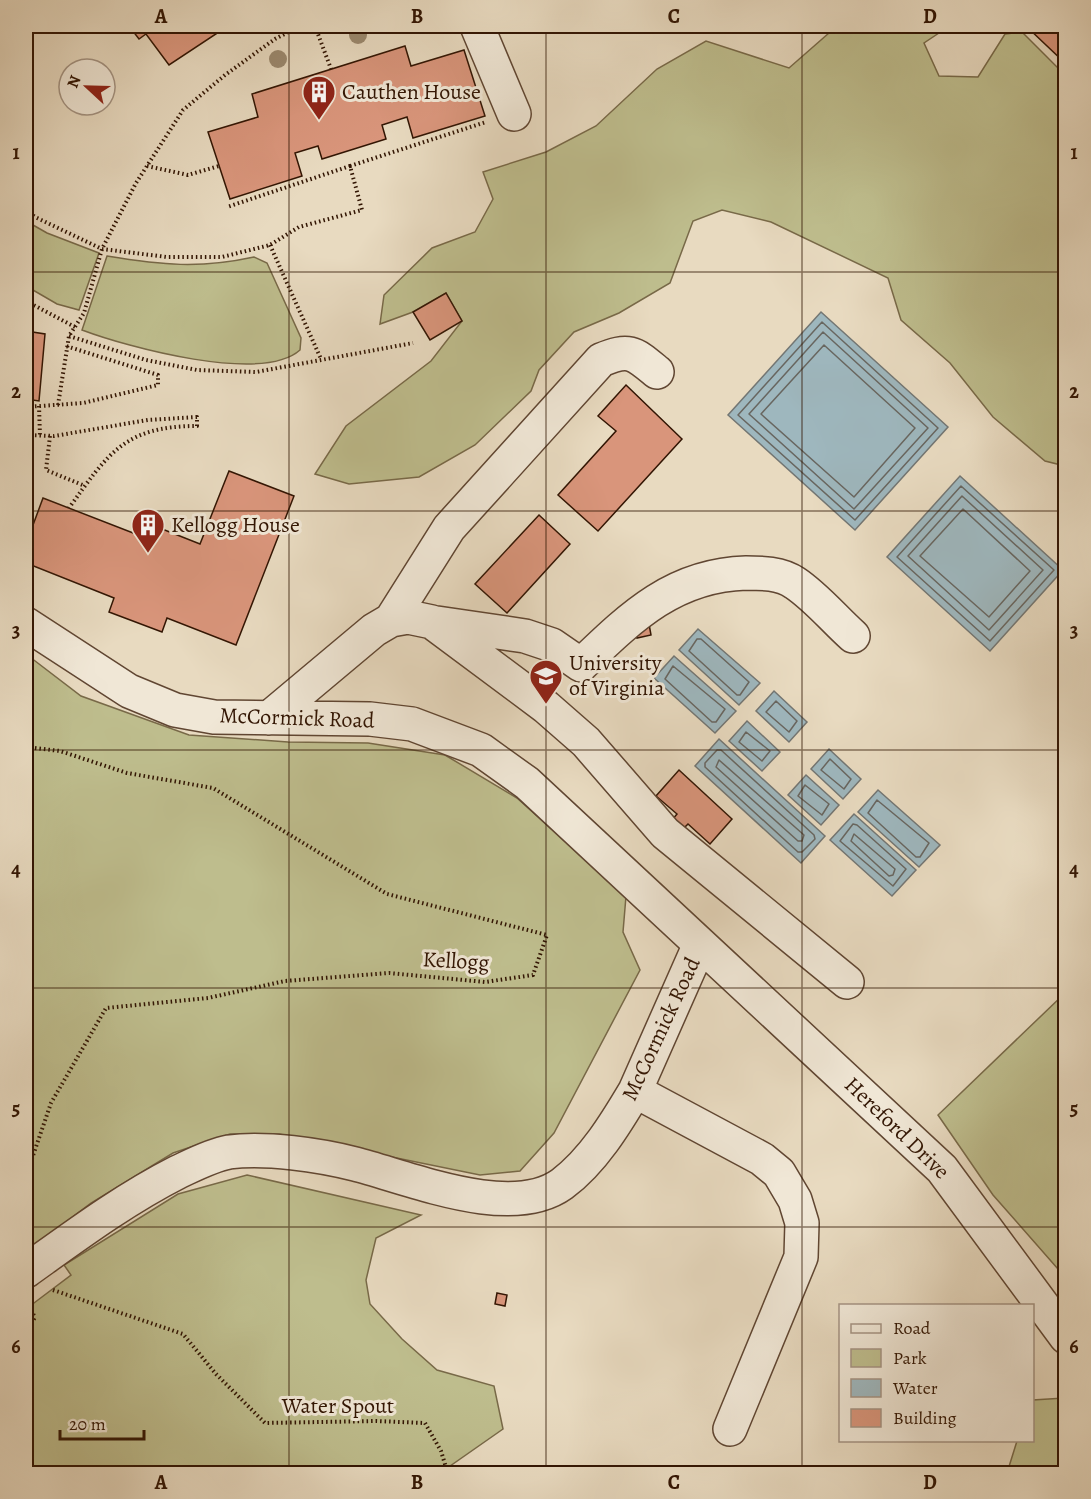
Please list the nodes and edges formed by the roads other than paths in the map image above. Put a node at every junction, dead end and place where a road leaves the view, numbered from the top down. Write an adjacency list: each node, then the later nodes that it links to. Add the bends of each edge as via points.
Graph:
1 (477, 26): 2 (street)
2 (514, 114)
3 (657, 372): 4 (street, via 636,354 620,352 601,360 449,528)
4 (391, 620): 5 (street, via 408,617); 8 (street)
5 (432, 622): 7 (street, via 525,636 552,645 581,665 632,616 664,595 694,582 734,573 766,573 794,582); 10 (street, via 546,706 586,742 665,833)
6 (26, 624): 8 (street, McCormick Road, via 129,691 175,710 214,717)
7 (853, 636)
8 (269, 718): 9 (street, McCormick Road, via 370,719 412,724 481,750 527,783)
9 (700, 944): 11 (street, McCormick Road); 13 (street, Hereford Drive, via 942,1169)
10 (847, 982)
11 (635, 1091): 12 (street, McCormick Road, via 589,1158 562,1184 543,1193 508,1198 447,1192 354,1164 273,1151 228,1152 136,1193); 14 (street, via 762,1159 779,1173 800,1215 801,1257)
12 (37, 1280)
13 (1065, 1337)
14 (730, 1429)

